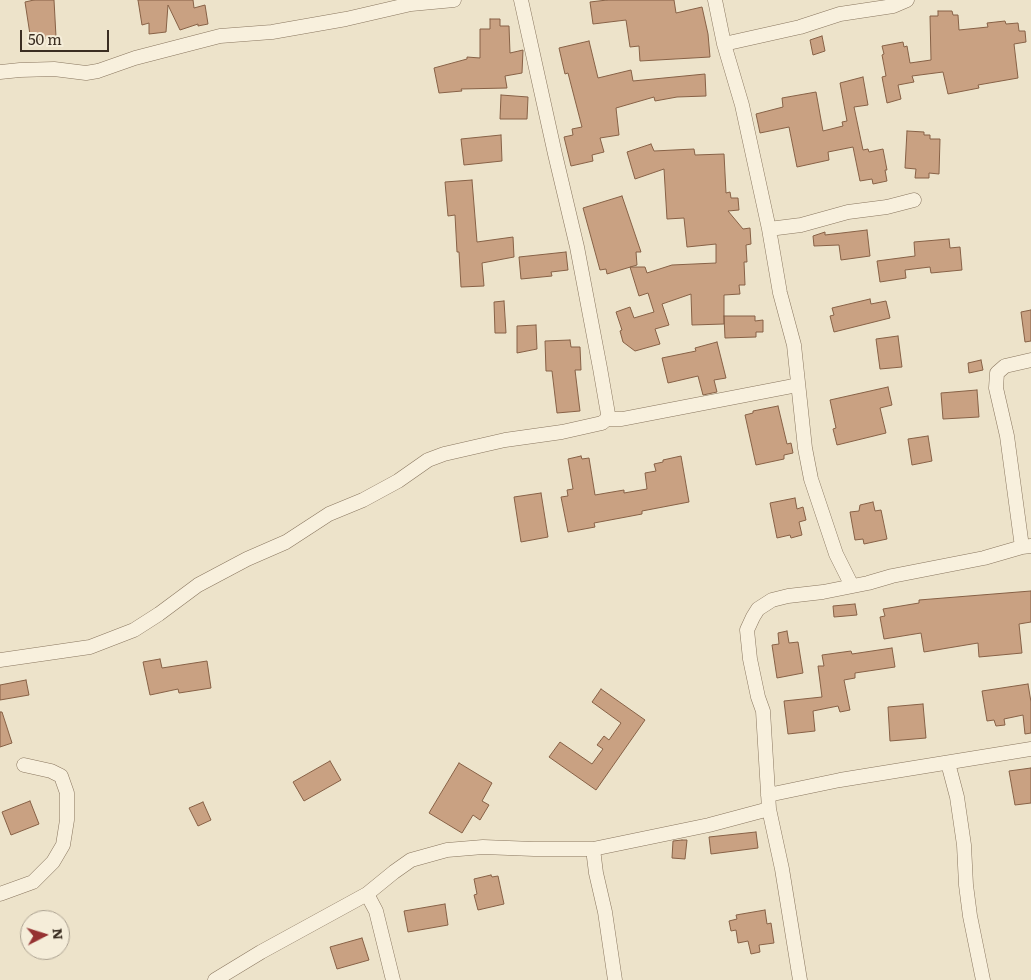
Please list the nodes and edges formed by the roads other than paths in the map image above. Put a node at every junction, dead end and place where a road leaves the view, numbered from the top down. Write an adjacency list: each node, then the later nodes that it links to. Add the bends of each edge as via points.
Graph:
1 (454, 0): 5 (street)
2 (521, 0): 12 (street, via 577,247)
3 (715, 0): 6 (street)
4 (908, 0): 6 (street)
5 (438, 1): 7 (street, via 272,32 220,36 92,72)
6 (724, 44): 9 (street, via 742,105)
7 (0, 72)
8 (914, 200): 9 (street)
9 (769, 229): 11 (street, via 780,293 794,345)
10 (1031, 360): 13 (street, via 1005,366 997,374 996,388 1008,436)
11 (798, 385): 12 (street, via 622,419); 14 (street, via 812,479 836,554)
12 (607, 419): 15 (street, via 602,423 505,440 428,460 398,481 329,514 286,542 198,585 134,630 90,647)
13 (1026, 547): 14 (street)
14 (852, 586): 19 (street, via 772,600 758,609 747,630 763,711)
15 (0, 660)
16 (1031, 748): 17 (street)
17 (948, 763): 19 (street, via 840,780); 27 (street, via 964,845 969,908)
18 (24, 765): 21 (street, via 61,776 67,793 68,820 63,845 53,862 33,882)
19 (769, 802): 20 (street, via 709,826); 26 (street)
20 (593, 850): 22 (street, via 483,847 447,850 410,860); 25 (street)
21 (0, 894)
22 (367, 894): 23 (street); 24 (street, via 376,910)
23 (215, 980)
24 (393, 980)
25 (615, 980)
26 (800, 980)
27 (983, 980)

